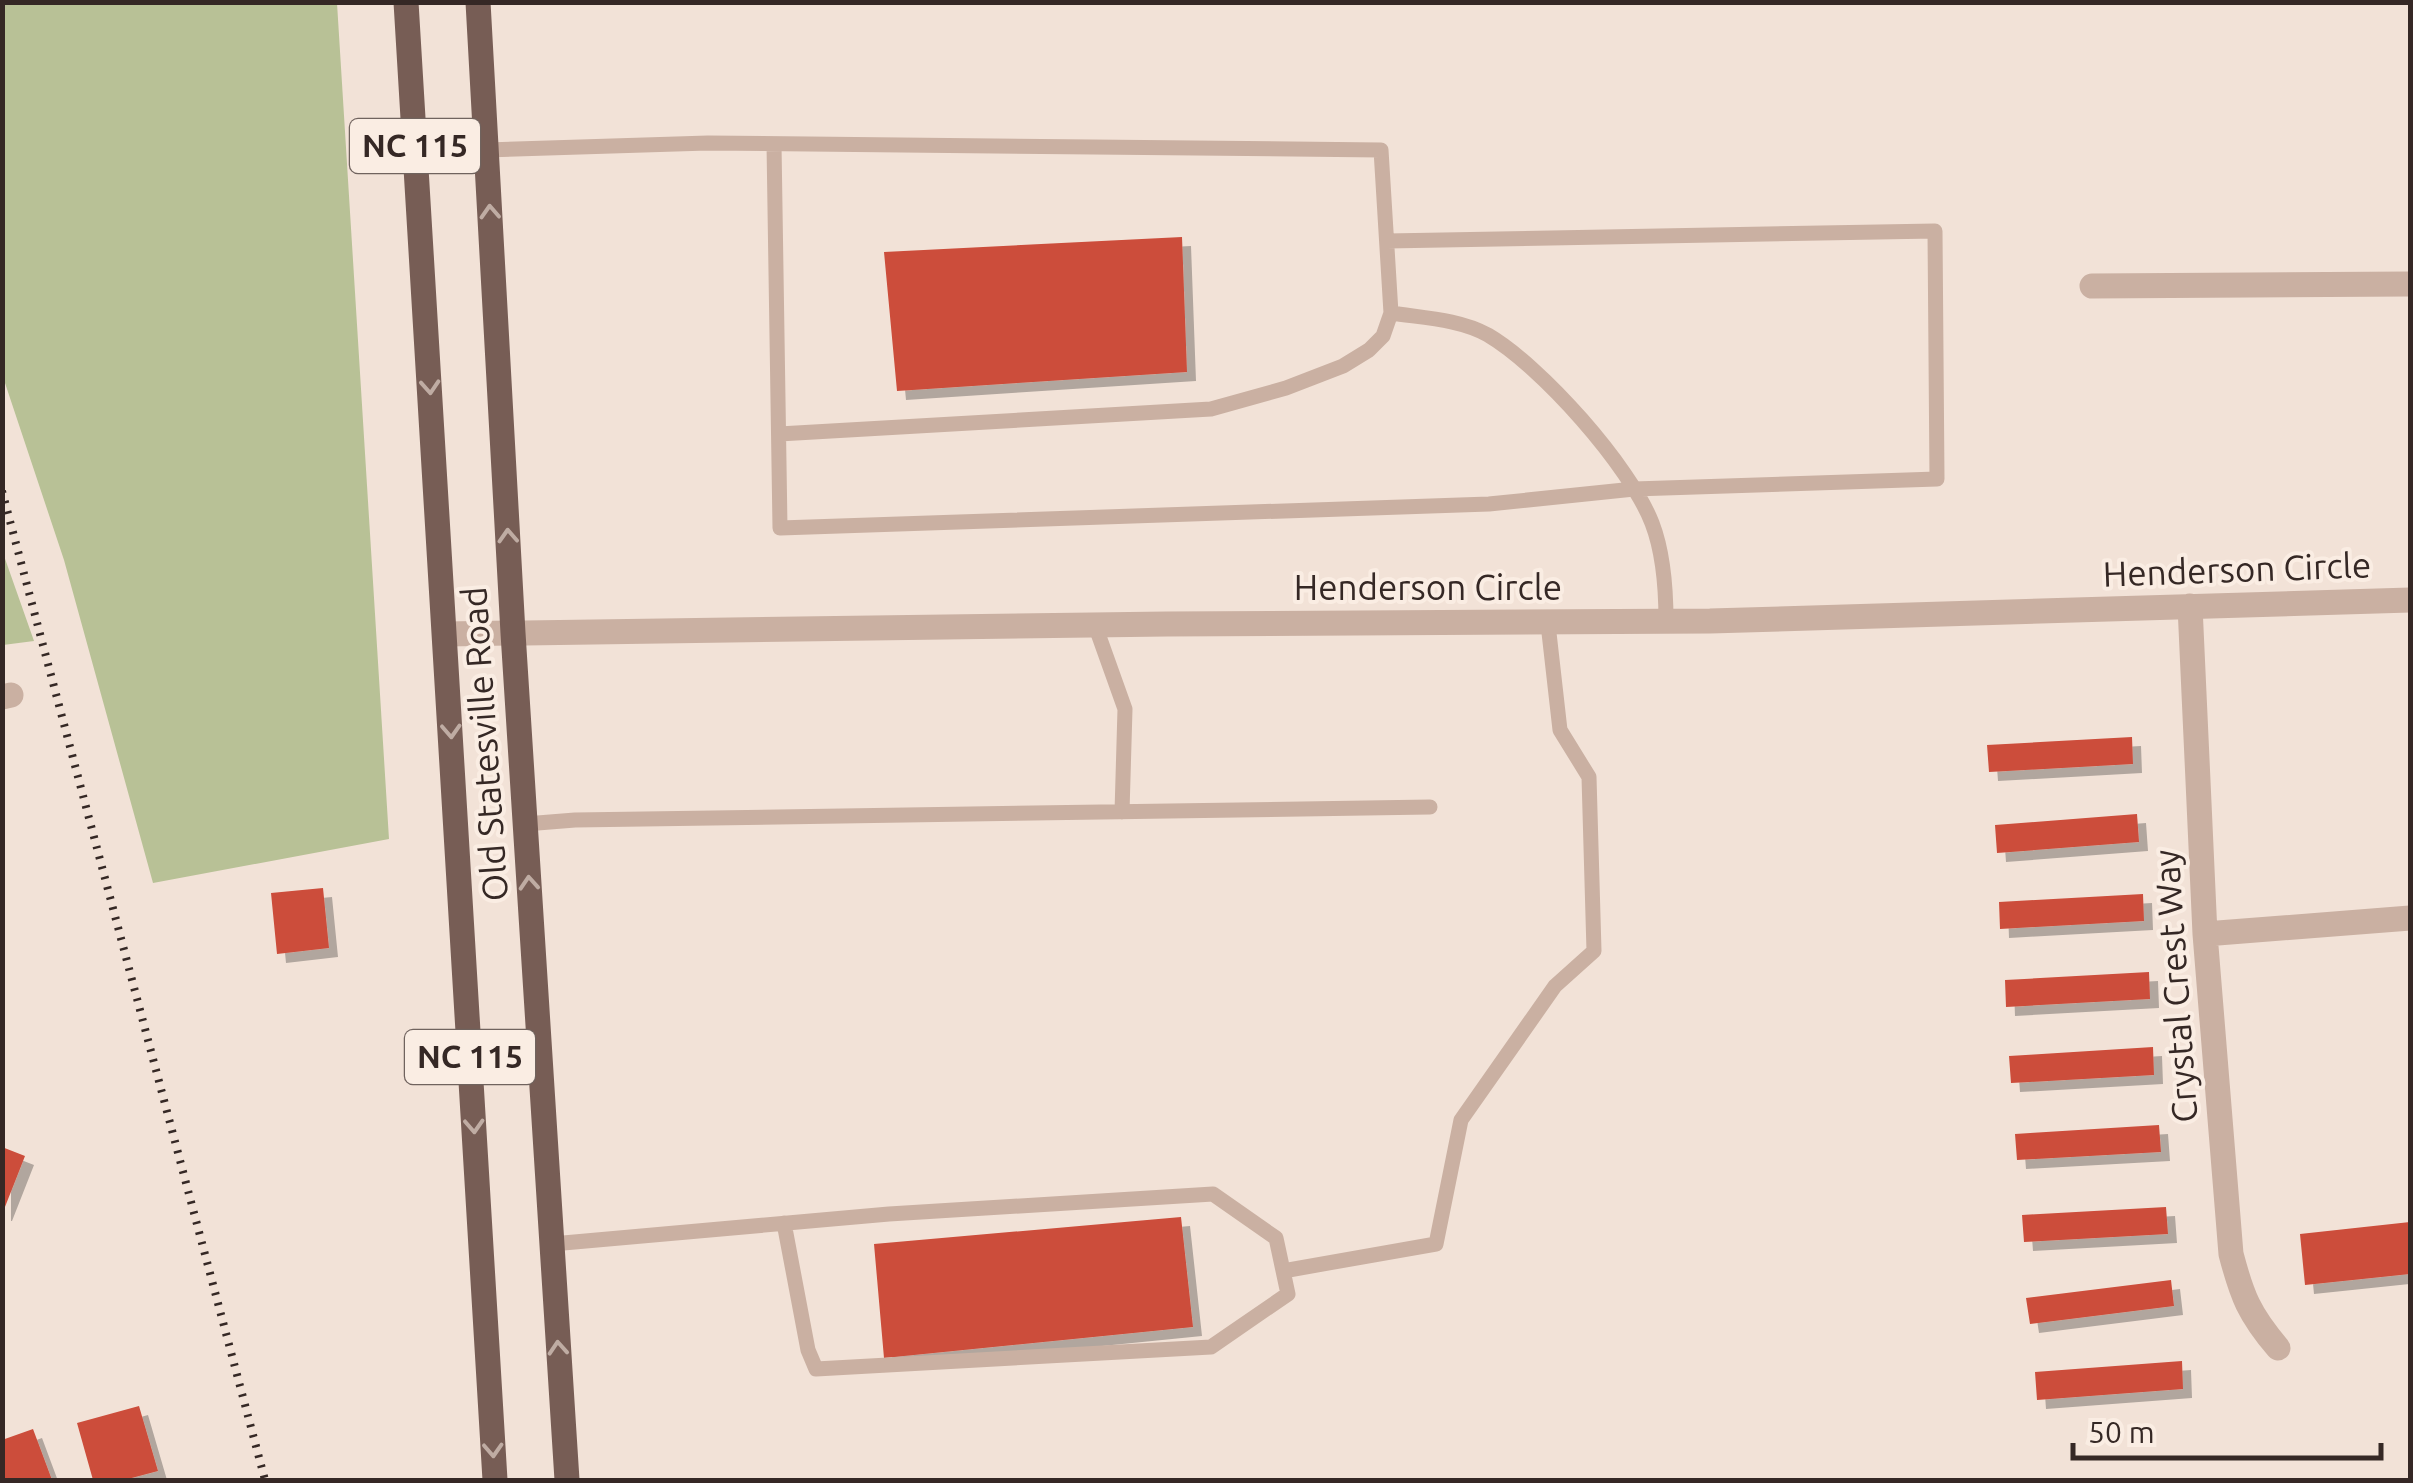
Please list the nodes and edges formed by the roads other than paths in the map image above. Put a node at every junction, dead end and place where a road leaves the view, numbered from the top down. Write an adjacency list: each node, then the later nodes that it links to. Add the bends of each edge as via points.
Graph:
1 (406, 2): 16 (main road, Old Statesville Road / NC 115, one-way to 16)
2 (478, 2): 4 (main road, Old Statesville Road / NC 115)
3 (774, 144): 4 (lane); 5 (lane, via 1381,150); 9 (lane)
4 (486, 150): 17 (main road, Old Statesville Road / NC 115, one-way to 4)
5 (1387, 242): 8 (lane); 10 (lane, via 1935,231 1938,478)
6 (2410, 284): 7 (street)
7 (2092, 286)
8 (1392, 313): 9 (lane, via 1384,336 1343,366 1210,409); 10 (lane, via 1460,324 1517,356 1595,435)
9 (779, 434): 10 (lane, via 780,528 1489,504)
10 (1634, 489): 13 (lane, via 1653,524 1666,583)
11 (2410, 600): 12 (street, Henderson Circle)
12 (2190, 606): 13 (street, Henderson Circle); 22 (street, Crystal Crest Way)
13 (1666, 621): 14 (street, Henderson Circle)
14 (1548, 624): 15 (street, Henderson Circle); 25 (lane, via 1560,730 1589,777 1594,951 1555,986 1461,1120 1436,1244)
15 (1094, 625): 17 (street, Henderson Circle); 19 (lane, via 1126,709)
16 (445, 634): 17 (street, Henderson Circle); 27 (main road, Old Statesville Road / NC 115, one-way to 27)
17 (513, 634): 20 (main road, Old Statesville Road / NC 115)
18 (1430, 807): 19 (lane)
19 (1122, 812): 20 (lane)
20 (525, 824): 24 (main road, Old Statesville Road / NC 115, one-way to 20)
21 (2410, 918): 22 (street)
22 (2205, 934): 26 (street, Crystal Crest Way, via 2231,1254 2241,1292)
23 (784, 1223): 24 (lane); 25 (lane, via 1213,1194 1276,1238); 25 (lane, via 816,1369 1211,1348 1288,1294)
24 (552, 1244): 28 (main road, Old Statesville Road / NC 115, one-way to 24)
25 (1283, 1271)
26 (2278, 1348)
27 (495, 1480)
28 (568, 1480)

